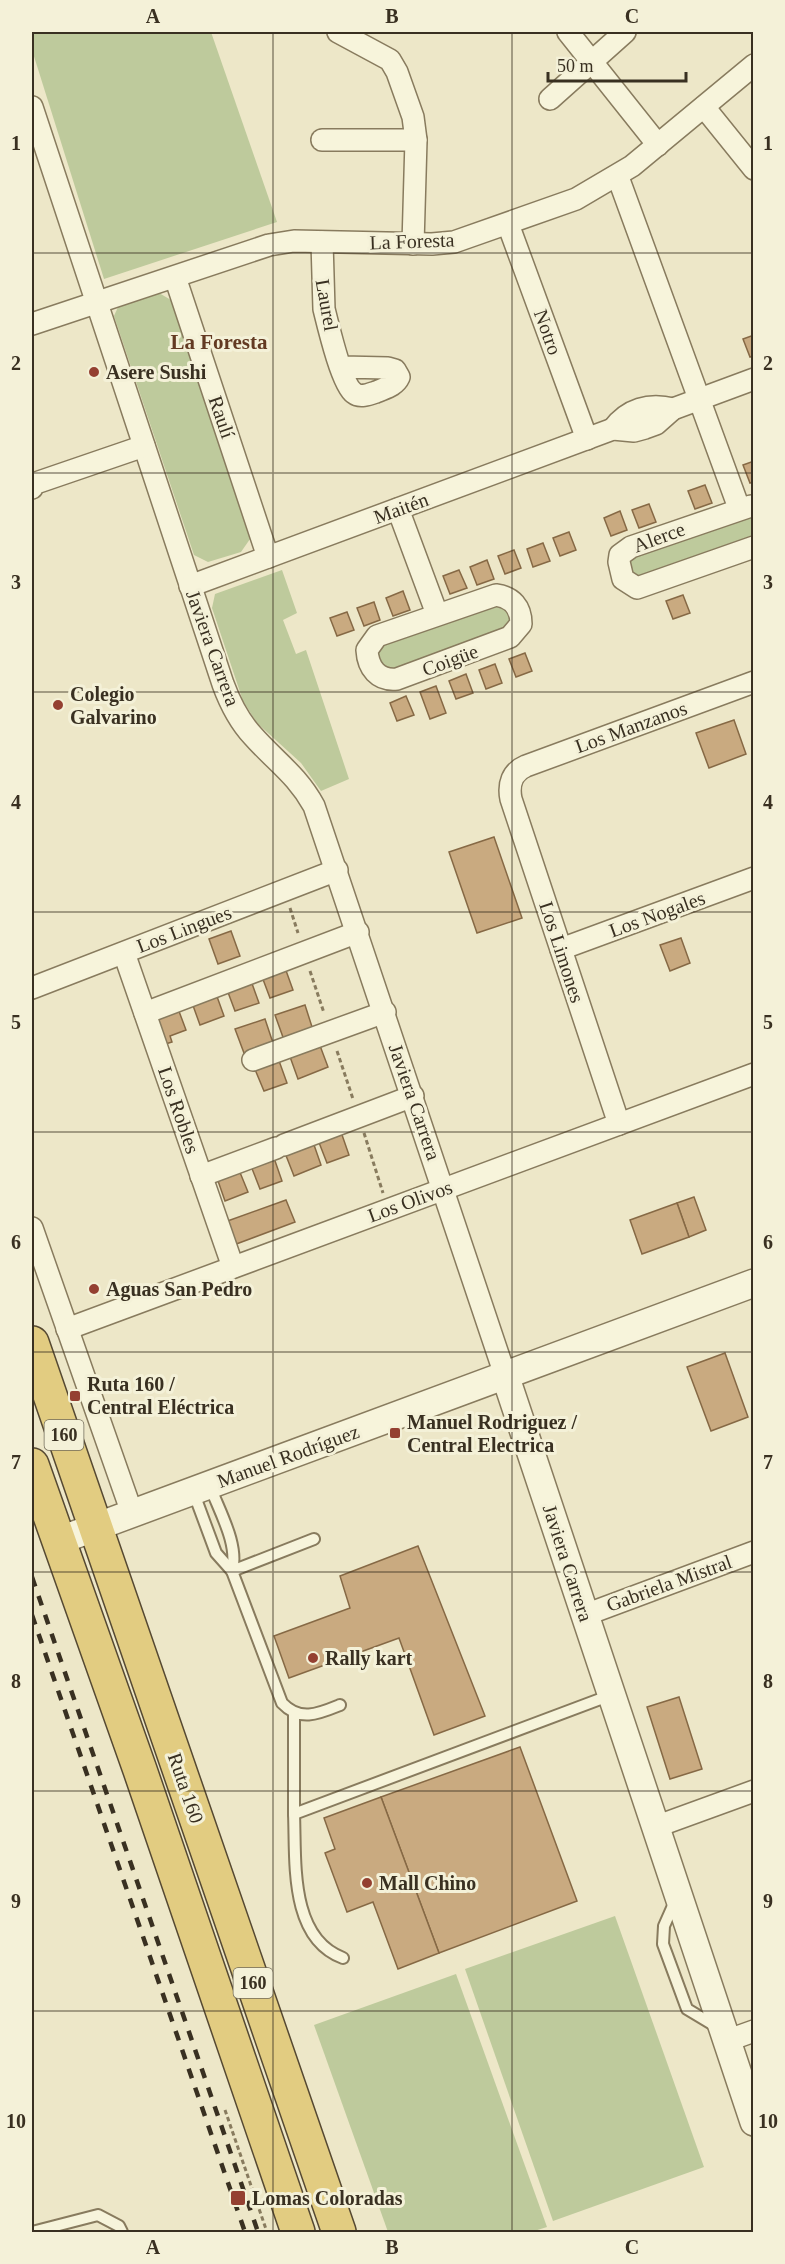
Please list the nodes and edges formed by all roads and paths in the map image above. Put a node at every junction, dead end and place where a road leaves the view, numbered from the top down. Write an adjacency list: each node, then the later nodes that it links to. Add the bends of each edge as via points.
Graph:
1 (338, 32): 10 (street, via 383,55 394,66 413,117)
2 (568, 32): 4 (street)
3 (626, 32): 4 (street)
4 (592, 62): 6 (street); 11 (street)
5 (753, 65): 7 (street, La Foresta)
6 (550, 99)
7 (704, 106): 11 (street, La Foresta); 12 (street)
8 (33, 118): 18 (street, Javiera Carrera)
9 (322, 140): 10 (street)
10 (416, 140): 16 (street)
11 (658, 145): 13 (street, La Foresta)
12 (753, 169)
13 (618, 177): 14 (street, La Foresta, via 576,199); 22 (street)
14 (508, 224): 16 (street, La Foresta, via 454,242); 23 (street, Notro)
15 (322, 242): 16 (street, La Foresta); 17 (street, La Foresta, via 269,244); 20 (street, Laurel, via 322,299)
16 (413, 244)
17 (175, 277): 18 (street, La Foresta); 29 (street, Raulí)
18 (97, 303): 19 (street, La Foresta); 24 (street, Javiera Carrera)
19 (32, 324)
20 (342, 367)
21 (753, 379): 22 (street, Maitén)
22 (700, 399): 23 (street, Maitén, via 674,409 645,428 613,429); 26 (street)
23 (587, 439): 27 (street, Maitén)
24 (144, 446): 25 (street); 30 (street, Javiera Carrera)
25 (32, 485)
26 (746, 507): 28 (street, Alerce, via 625,550 619,562 623,579 631,586 643,587)
27 (398, 509): 29 (street, Maitén); 31 (street)
28 (753, 547)
29 (268, 557): 30 (street, Maitén)
30 (190, 586): 34 (street, Javiera Carrera, via 230,703 254,737 304,789)
31 (437, 614): 31 (street, Coigüe, via 496,595 514,602 520,612 520,624 510,637 397,680 375,673 368,656 372,639)
32 (753, 682): 33 (street, Los Manzanos, via 526,766)
33 (512, 779): 37 (street, Los Limones, via 511,799)
34 (337, 870): 36 (street, Javiera Carrera); 38 (street, Los Lingues)
35 (753, 878): 37 (street, Los Nogales)
36 (358, 932): 40 (street, Javiera Carrera); 41 (street)
37 (561, 949): 45 (street, Los Limones)
38 (124, 952): 39 (street, Los Lingues); 41 (street, Los Robles)
39 (32, 988)
40 (385, 1012): 42 (street); 44 (street, Javiera Carrera)
41 (145, 1013): 46 (street, Los Robles)
42 (254, 1060)
43 (753, 1074): 45 (street, Los Olivos)
44 (413, 1096): 46 (street); 47 (street, Javiera Carrera)
45 (619, 1124): 47 (street, Los Olivos)
46 (201, 1176): 49 (street, Los Robles)
47 (444, 1189): 49 (street, Los Olivos); 53 (street, Javiera Carrera)
48 (32, 1228): 51 (street)
49 (233, 1267): 51 (street, Los Olivos)
50 (753, 1283): 53 (street, Manuel Rodríguez)
51 (67, 1329): 56 (street)
52 (32, 1344): 57 (highway, Ruta 160 / 160)
53 (505, 1375): 55 (street, Manuel Rodríguez); 62 (street, Javiera Carrera)
54 (32, 1465): 59 (highway, Ruta 160 / 160)
55 (201, 1488): 56 (street, Manuel Rodríguez); 61 (lane, via 216,1553); 61 (lane, via 233,1547)
56 (132, 1514): 57 (street, Manuel Rodríguez)
57 (96, 1527): 59 (street, Manuel Rodríguez); 78 (highway, Ruta 160 / 160)
58 (314, 1539): 61 (lane)
59 (58, 1541): 77 (highway, Ruta 160 / 160)
60 (753, 1552): 62 (street, Gabriela Mistral)
61 (232, 1571): 65 (lane, via 278,1696)
62 (585, 1615): 63 (street, Javiera Carrera)
63 (611, 1695): 67 (lane); 68 (street, Javiera Carrera)
64 (340, 1705): 65 (lane, via 317,1715)
65 (294, 1713): 67 (lane)
66 (753, 1791): 68 (street)
67 (294, 1814): 69 (lane, via 297,1883 303,1911 317,1940 327,1951)
68 (655, 1827): 71 (street, Javiera Carrera)
69 (343, 1958)
70 (753, 2031): 71 (street)
71 (724, 2036): 73 (street, Javiera Carrera)
72 (225, 2110): 76 (path)
73 (753, 2122)
74 (32, 2232): 75 (lane, via 98,2215 119,2226)
75 (122, 2232)
76 (267, 2232)
77 (298, 2232)
78 (339, 2232)

